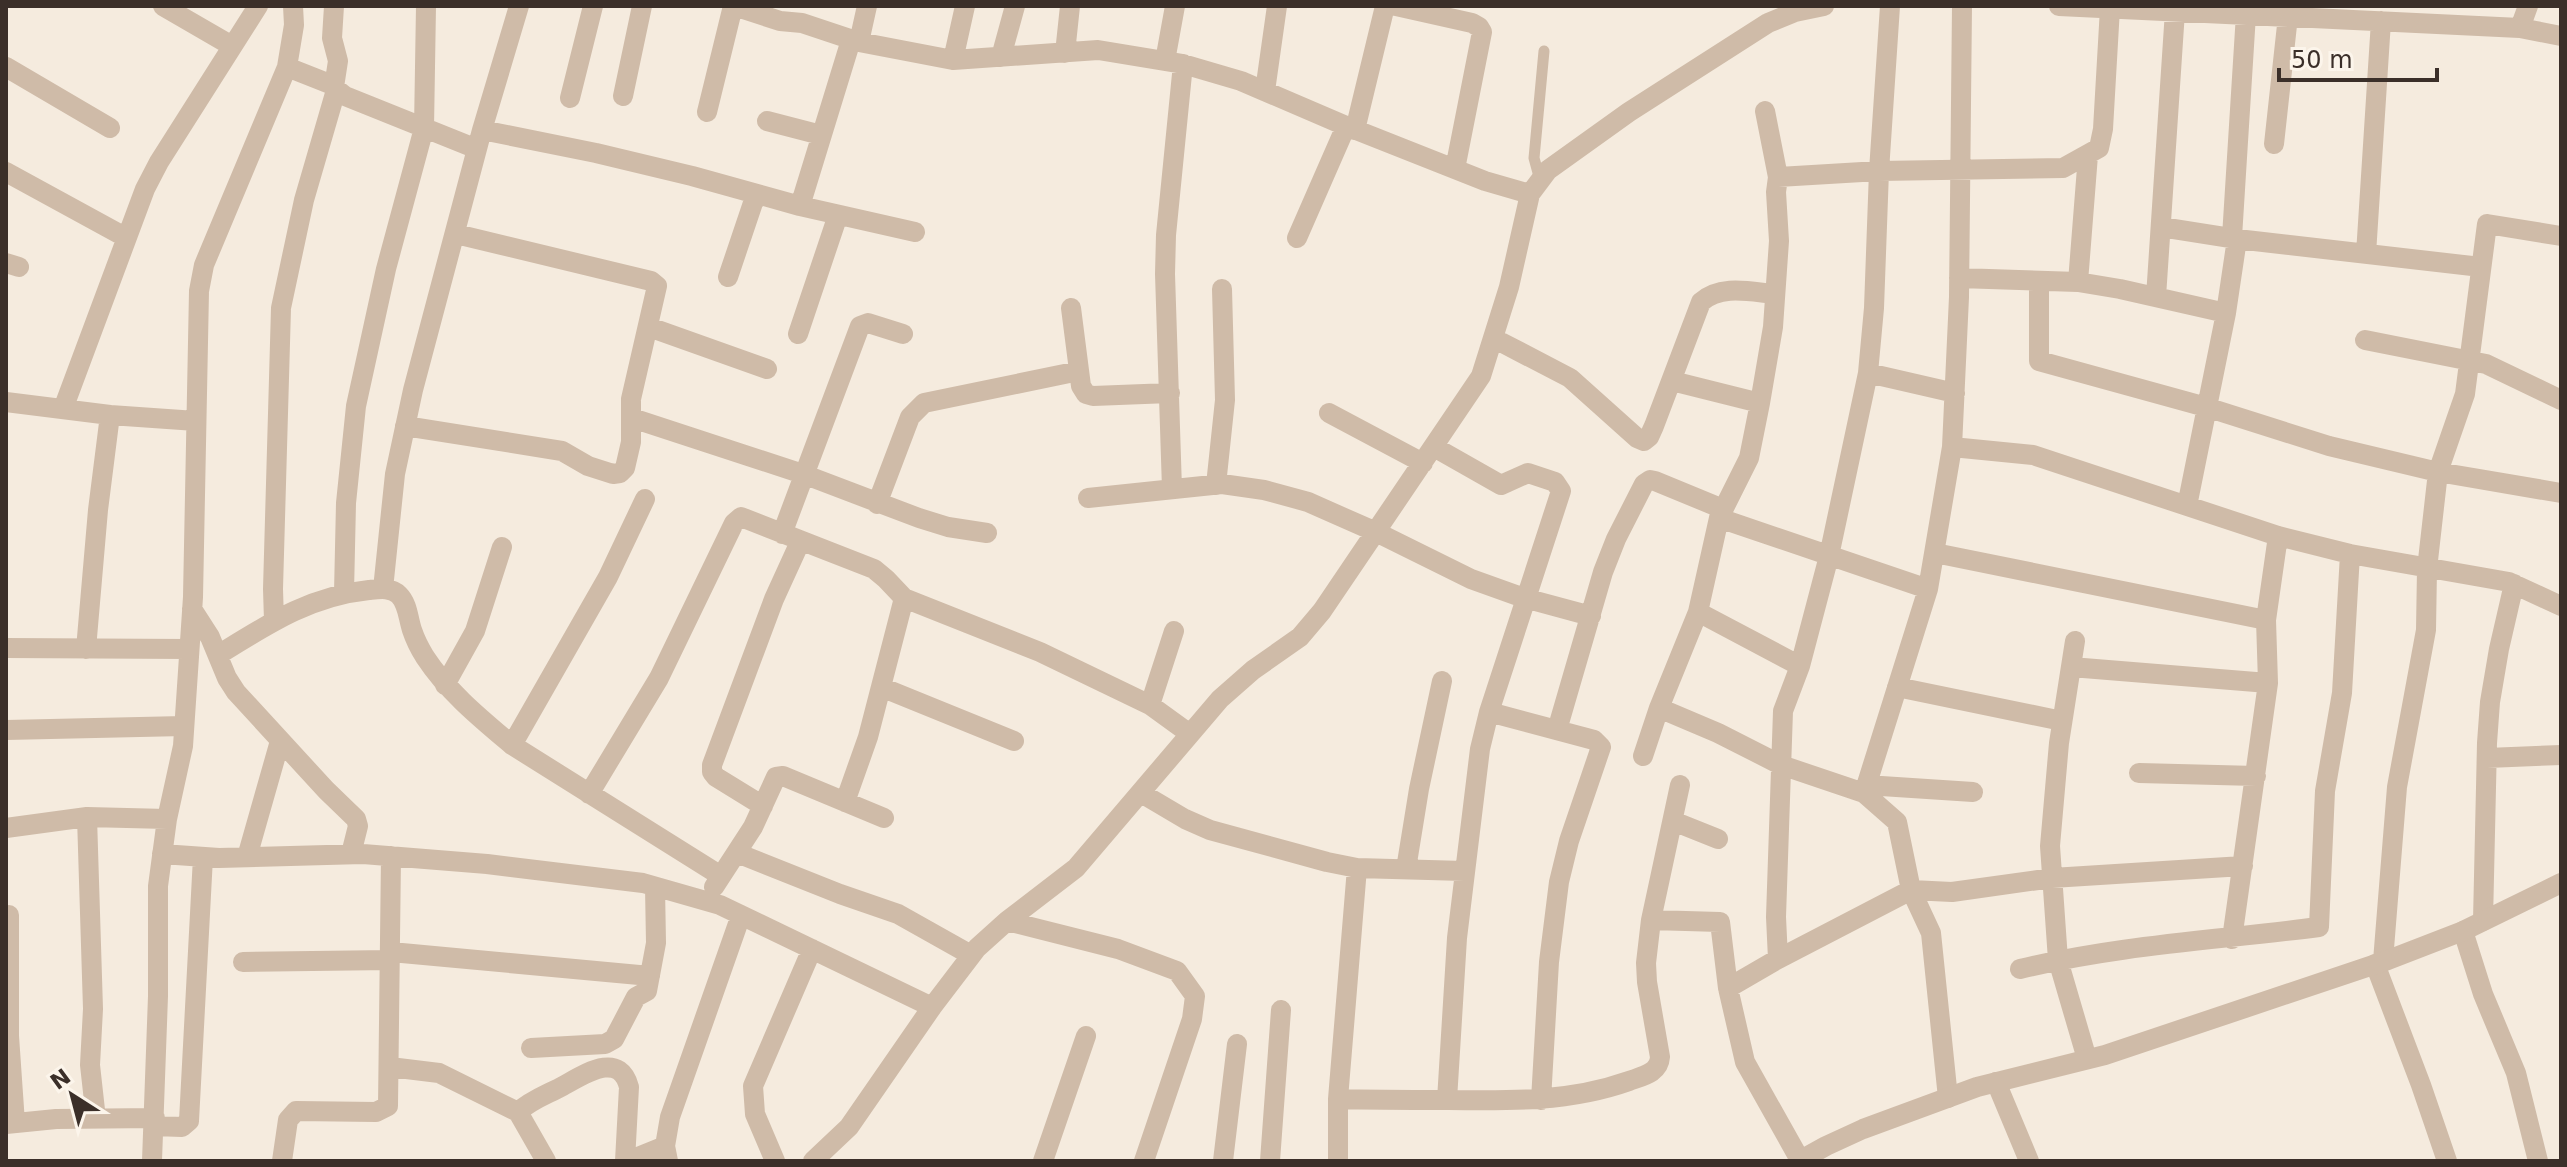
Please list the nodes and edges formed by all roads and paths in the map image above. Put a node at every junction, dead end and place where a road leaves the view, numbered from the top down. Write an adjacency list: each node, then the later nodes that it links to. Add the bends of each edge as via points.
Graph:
1 (163, 6): 35 (street)
2 (258, 6): 35 (street)
3 (293, 6): 42 (street)
4 (334, 6): 43 (street)
5 (426, 6): 51 (street)
6 (519, 6): 54 (street)
7 (593, 6): 46 (street)
8 (642, 6): 45 (street)
9 (734, 6): 27 (street, via 780,21); 48 (street)
10 (867, 6): 34 (street)
11 (965, 6): 39 (street)
12 (1015, 6): 38 (street)
13 (1070, 6): 37 (street)
14 (1175, 6): 40 (street)
15 (1277, 6): 44 (street)
16 (1385, 6): 52 (street)
17 (1396, 6): 28 (street)
18 (1824, 6): 24 (street)
19 (1890, 6): 59 (street)
20 (1962, 6): 58 (street)
21 (2059, 6): 23 (street)
22 (2528, 6): 32 (street)
23 (2110, 8): 25 (street); 56 (street, via 2103,129 2099,148)
24 (1800, 9): 62 (street, via 1768,23 1629,112 1548,170)
25 (2175, 11): 29 (street); 66 (street)
26 (2339, 12): 30 (street); 31 (street)
27 (804, 14): 34 (street)
28 (1471, 14): 57 (street, via 1482,40)
29 (2246, 14): 30 (street); 72 (street)
30 (2288, 16): 55 (street)
31 (2381, 21): 32 (street); 73 (street)
32 (2520, 28): 33 (street)
33 (2561, 36)
34 (855, 41): 39 (street); 53 (street)
35 (232, 46): 70 (street, via 159,162)
36 (1544, 51): 62 (lane)
37 (1065, 53): 38 (street); 40 (street, via 1098,50)
38 (1001, 57): 39 (street)
39 (953, 60)
40 (1174, 63): 44 (street); 94 (street, via 1165,274)
41 (6, 67): 50 (street)
42 (287, 67): 43 (street); 104 (street, via 204,265)
43 (335, 89): 51 (street); 138 (street, via 281,308)
44 (1265, 91): 52 (street)
45 (623, 96)
46 (570, 98)
47 (1765, 111): 61 (street)
48 (707, 112)
49 (767, 121): 53 (street)
50 (110, 128)
51 (424, 128): 54 (street); 130 (street, via 356,406)
52 (1351, 128): 57 (street); 71 (street)
53 (821, 135): 64 (street)
54 (480, 139): 63 (street, via 596,153); 68 (street)
55 (2274, 144)
56 (2088, 155): 58 (street, via 2063,168); 78 (street)
57 (1455, 169): 62 (street)
58 (1962, 169): 59 (street); 76 (street)
59 (1879, 171): 61 (street); 92 (street)
60 (6, 172): 70 (street)
61 (1778, 177): 80 (street)
62 (1535, 187): 87 (street)
63 (756, 194): 64 (street); 75 (street)
64 (800, 206): 65 (street)
65 (838, 215): 67 (street); 85 (street)
66 (2161, 227): 72 (street); 81 (street)
67 (915, 232)
68 (456, 234): 84 (street, via 651,281 658,289); 105 (street)
69 (2561, 236): 74 (street, via 2487,224)
70 (125, 237): 100 (street)
71 (1297, 238)
72 (2234, 238): 73 (street); 83 (street)
73 (2366, 254): 74 (street)
74 (2481, 267): 89 (street)
75 (728, 277)
76 (1959, 278): 77 (street); 95 (street)
77 (2039, 281): 78 (street); 99 (street, via 2039,361)
78 (2078, 282): 81 (street)
79 (1222, 289): 110 (street, via 1225,400)
80 (1775, 294): 93 (street, via 1727,290 1707,296 1696,312); 98 (street)
81 (2156, 297): 83 (street)
82 (1071, 308): 91 (street)
83 (2226, 313): 99 (street)
84 (649, 327): 90 (street); 103 (street, via 631,399)
85 (798, 334)
86 (903, 334): 109 (street, via 868,323 860,326)
87 (1493, 338): 93 (street, via 1570,378 1641,440 1649,437); 107 (street, via 1481,376)
88 (2365, 340): 89 (street)
89 (2470, 361): 96 (street); 108 (street, via 2465,394)
90 (767, 369)
91 (1079, 371): 94 (street, via 1088,395); 115 (street, via 924,403 910,417)
92 (1868, 373): 95 (street); 125 (street)
93 (1672, 381): 98 (street)
94 (1170, 393): 111 (street)
95 (1955, 393): 106 (street)
96 (2561, 400)
97 (6, 402): 100 (street)
98 (1760, 403): 117 (street, via 1749,458)
99 (2206, 407): 108 (street, via 2329,446); 116 (street)
100 (63, 409): 102 (street)
101 (1329, 413): 107 (street)
102 (110, 415): 104 (street); 142 (street)
103 (632, 418): 105 (street, via 625,468 616,475 562,451); 109 (street)
104 (196, 421): 134 (street)
105 (405, 426): 128 (street)
106 (1952, 447): 116 (street, via 2033,455); 123 (street)
107 (1428, 455): 118 (street); 132 (street, via 1501,485 1528,473 1560,488)
108 (2438, 472): 112 (street); 126 (street)
109 (803, 474): 115 (street); 121 (street)
110 (1216, 485): 111 (street); 118 (street, via 1308,502)
111 (1172, 489): 113 (street)
112 (2561, 493)
113 (1088, 498)
114 (645, 499): 162 (street, via 601,590)
115 (877, 504): 119 (street, via 948,527)
116 (2187, 506): 120 (street)
117 (1721, 513): 125 (street); 135 (street); 136 (street, via 1647,481 1611,550)
118 (1376, 532): 132 (street, via 1450,571); 159 (street, via 1300,637 1220,699)
119 (987, 533)
120 (2278, 536): 124 (street); 137 (street)
121 (791, 538): 131 (street, via 874,569); 173 (street, via 744,517 734,523 659,678); 175 (street, via 712,765 716,777)
122 (502, 547): 149 (street, via 475,631)
123 (1935, 553): 129 (street); 137 (street)
124 (2350, 554): 126 (street); 204 (street, via 2342,693 2325,791 2319,927)
125 (1829, 556): 129 (street); 145 (street)
126 (2427, 569): 127 (street); 211 (street, via 2426,630 2397,787)
127 (2514, 584): 133 (street); 165 (street, via 2490,702)
128 (383, 589): 130 (street); 149 (street, via 403,601 423,655)
129 (1928, 589): 151 (street)
130 (344, 593): 138 (street)
131 (904, 598): 150 (street); 152 (street, via 1040,652)
132 (1524, 598): 136 (street); 154 (street)
133 (2561, 606)
134 (192, 609): 143 (street); 144 (street)
135 (1698, 612): 145 (street); 153 (street)
136 (1591, 616): 158 (street)
137 (2266, 620): 148 (street)
138 (274, 621): 144 (street)
139 (1174, 631): 152 (street)
140 (2075, 641): 146 (street)
141 (6, 648): 142 (street)
142 (86, 649): 143 (street)
143 (188, 649): 156 (street)
144 (218, 655): 160 (street, via 236,692)
145 (1800, 666): 166 (street, via 1783,711)
146 (2071, 667): 148 (street); 155 (street)
147 (1442, 681): 190 (street)
148 (2268, 683): 168 (street)
149 (445, 685): 162 (street)
150 (881, 687): 161 (street); 174 (street)
151 (1897, 687): 155 (street); 170 (street)
152 (1150, 705): 159 (street)
153 (1659, 708): 164 (street); 166 (street)
154 (1489, 712): 158 (street); 191 (street)
155 (2062, 721): 193 (street, via 2050,846)
156 (184, 726): 157 (street); 178 (street)
157 (6, 730)
158 (1557, 730): 226 (street, via 1594,740 1601,747 1559,882)
159 (1190, 734): 172 (street)
160 (280, 741): 184 (street, via 356,819); 187 (street)
161 (1014, 741)
162 (512, 745): 173 (street)
163 (2561, 755): 165 (street)
164 (1643, 756)
165 (2487, 758): 202 (street)
166 (1781, 765): 170 (street); 208 (street)
167 (2139, 773): 168 (street)
168 (2256, 776): 188 (street)
169 (1680, 785): 179 (street)
170 (1865, 789): 171 (street); 196 (street, via 1897,822)
171 (1973, 792)
172 (1141, 793): 189 (street, via 1210,830); 201 (street, via 1076,868)
173 (589, 794): 192 (street)
174 (845, 802): 175 (street, via 780,776); 177 (street)
175 (763, 806): 182 (street)
176 (87, 817): 178 (street); 180 (street); 228 (street, via 90,1065)
177 (884, 818)
178 (167, 819): 183 (street)
179 (1673, 821): 181 (street); 200 (street)
180 (6, 828)
181 (1718, 839)
182 (737, 853): 192 (street); 206 (street, via 898,914)
183 (162, 854): 186 (street); 229 (street)
184 (351, 854): 185 (street); 187 (street)
185 (391, 856): 195 (street); 207 (street)
186 (203, 857): 187 (street); 229 (street, via 189,1121 182,1127)
187 (247, 857)
188 (2243, 866): 193 (street); 204 (street)
189 (1357, 868): 190 (street); 224 (street)
190 (1406, 869): 191 (street)
191 (1464, 871): 225 (street)
192 (721, 876): 197 (street)
193 (2052, 878): 196 (street, via 1952,892); 209 (street)
194 (2561, 883): 202 (street)
195 (655, 887): 197 (street); 213 (street, via 656,943)
196 (1911, 890): 208 (street); 223 (street, via 1931,933)
197 (707, 901): 199 (street)
198 (9, 915): 230 (street)
199 (741, 915): 205 (street); 232 (street, via 670,1117)
200 (1651, 920): 214 (street, via 1720,922); 226 (street, via 1646,963 1660,1057 1657,1067 1610,1088)
201 (1007, 921): 206 (street); 240 (street, via 1118,949 1177,971 1195,996)
202 (2483, 921): 203 (street)
203 (2463, 931): 211 (street); 247 (street, via 2516,1073)
204 (2232, 939): 209 (street)
205 (812, 949): 215 (street); 237 (street, via 753,1086 755,1114)
206 (971, 955): 215 (street)
207 (390, 956): 210 (street); 213 (street); 221 (street)
208 (1778, 959): 214 (street)
209 (2058, 960): 212 (street); 220 (street)
210 (243, 962)
211 (2379, 963): 220 (street); 246 (street)
212 (2020, 969)
213 (650, 976): 219 (street, via 646,992 635,998 612,1041)
214 (1728, 988): 244 (street, via 1745,1062)
215 (932, 1007): 238 (street, via 849,1127)
216 (1281, 1010): 242 (street)
217 (1086, 1036): 239 (street)
218 (1237, 1044): 241 (street)
219 (531, 1048)
220 (2087, 1059): 222 (street)
221 (390, 1067): 227 (street, via 439,1073); 234 (street, via 385,1109 302,1110 291,1115)
222 (1996, 1082): 223 (street); 245 (street)
223 (1948, 1098): 231 (street)
224 (1338, 1099): 225 (street); 243 (street)
225 (1447, 1100): 226 (street)
226 (1541, 1100)
227 (518, 1112): 235 (street); 236 (street, via 587,1072 619,1070 629,1087)
228 (96, 1119): 229 (street); 230 (street)
229 (154, 1122): 233 (street)
230 (10, 1124)
231 (1830, 1153): 244 (street)
232 (667, 1154): 236 (street)
233 (152, 1161)
234 (282, 1161)
235 (546, 1161)
236 (626, 1161)
237 (775, 1161)
238 (813, 1161)
239 (1043, 1161)
240 (1144, 1161)
241 (1223, 1161)
242 (1270, 1161)
243 (1338, 1161)
244 (1800, 1161)
245 (2029, 1161)
246 (2447, 1161)
247 (2538, 1161)

